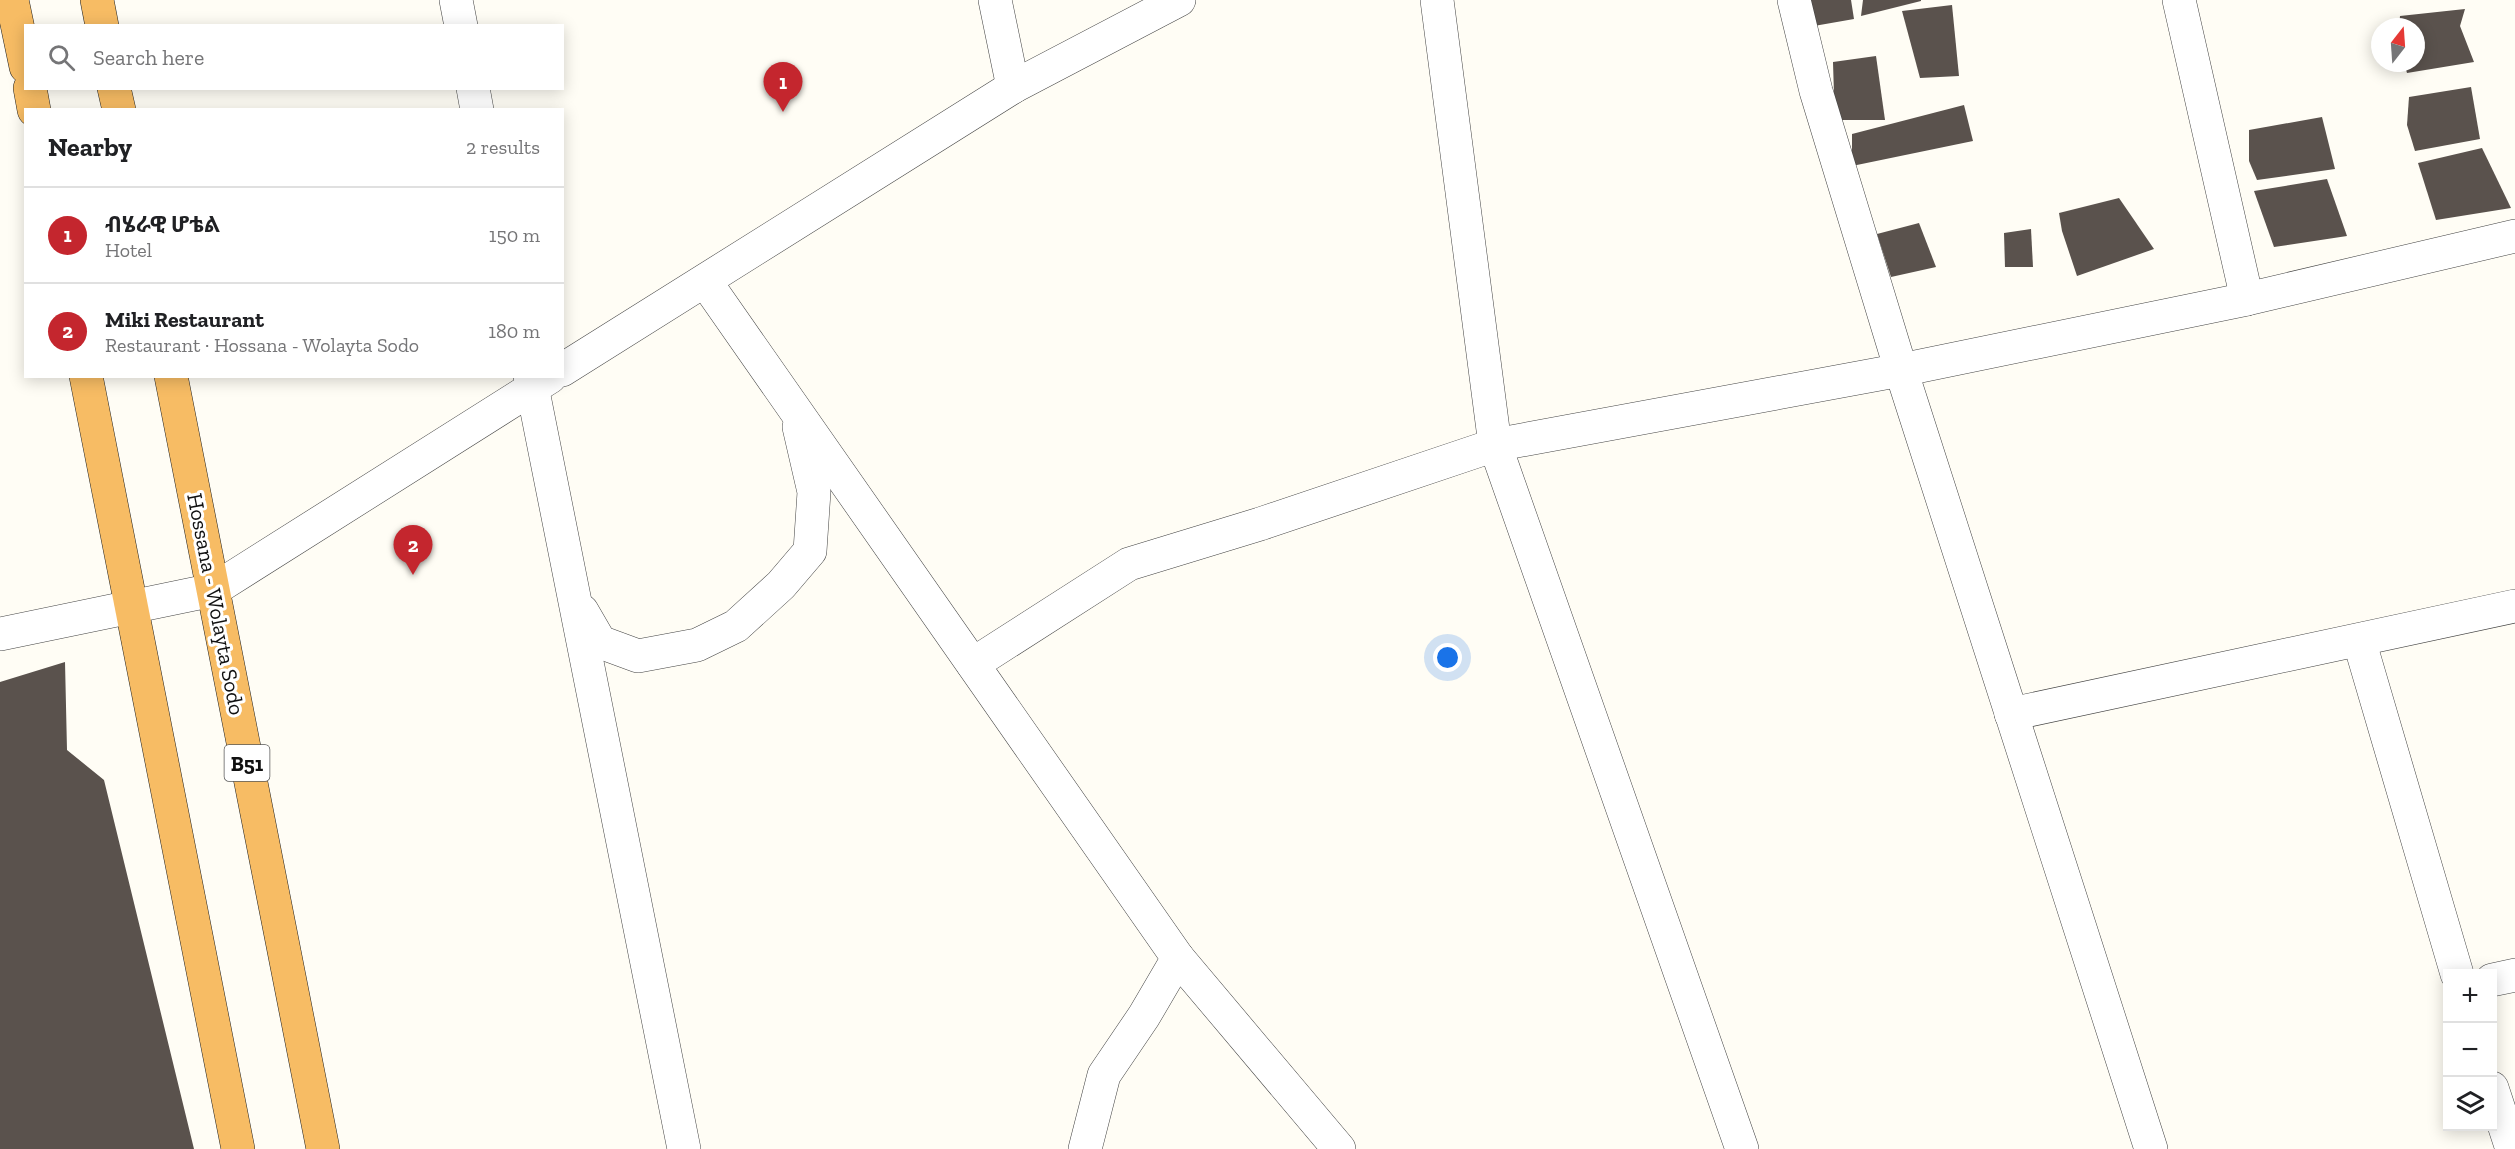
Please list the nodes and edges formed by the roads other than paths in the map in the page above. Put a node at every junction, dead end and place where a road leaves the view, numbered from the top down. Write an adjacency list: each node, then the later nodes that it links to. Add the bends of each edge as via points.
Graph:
1 (12, 0): 11 (highway)
2 (97, 0): 9 (highway)
3 (456, 0): 10 (street)
4 (995, 0): 12 (street)
5 (1179, 0): 12 (street)
6 (1437, 0): 28 (street)
7 (1794, 0): 23 (street, via 1816,91)
8 (2179, 0): 21 (street)
9 (102, 24)
10 (461, 24)
11 (24, 57)
12 (1013, 87): 20 (street)
13 (30, 90): 16 (highway)
14 (114, 90): 17 (highway)
15 (473, 90): 18 (street)
16 (34, 108)
17 (119, 108)
18 (477, 108)
19 (2515, 236): 21 (street)
20 (705, 281): 22 (street); 27 (street)
21 (2247, 299): 23 (street)
22 (564, 369)
23 (1900, 370): 28 (street); 36 (street)
24 (87, 378): 31 (highway)
25 (171, 378): 29 (highway, Hossana - Wolayta Sodo / B51)
26 (538, 381): 29 (street); 30 (street)
27 (795, 410): 30 (street, via 814,492 810,551 781,585 736,626 697,645 638,656 600,642); 35 (street)
28 (1495, 444): 35 (street, via 1129,564); 47 (street)
29 (213, 590): 31 (street); 43 (highway, Hossana - Wolayta Sodo / B51)
30 (574, 597): 44 (street)
31 (132, 606): 33 (street); 42 (highway)
32 (2515, 606): 34 (street)
33 (0, 634)
34 (2359, 640): 36 (street); 38 (street)
35 (973, 664): 37 (street)
36 (2011, 714): 48 (street)
37 (1178, 958): 45 (street, via 1104,1075); 46 (street)
38 (2456, 969)
39 (2515, 975): 40 (street)
40 (2497, 979)
41 (2497, 1101): 49 (street)
42 (238, 1149)
43 (323, 1149)
44 (684, 1149)
45 (1085, 1149)
46 (1339, 1149)
47 (1742, 1149)
48 (2151, 1149)
49 (2512, 1149)

